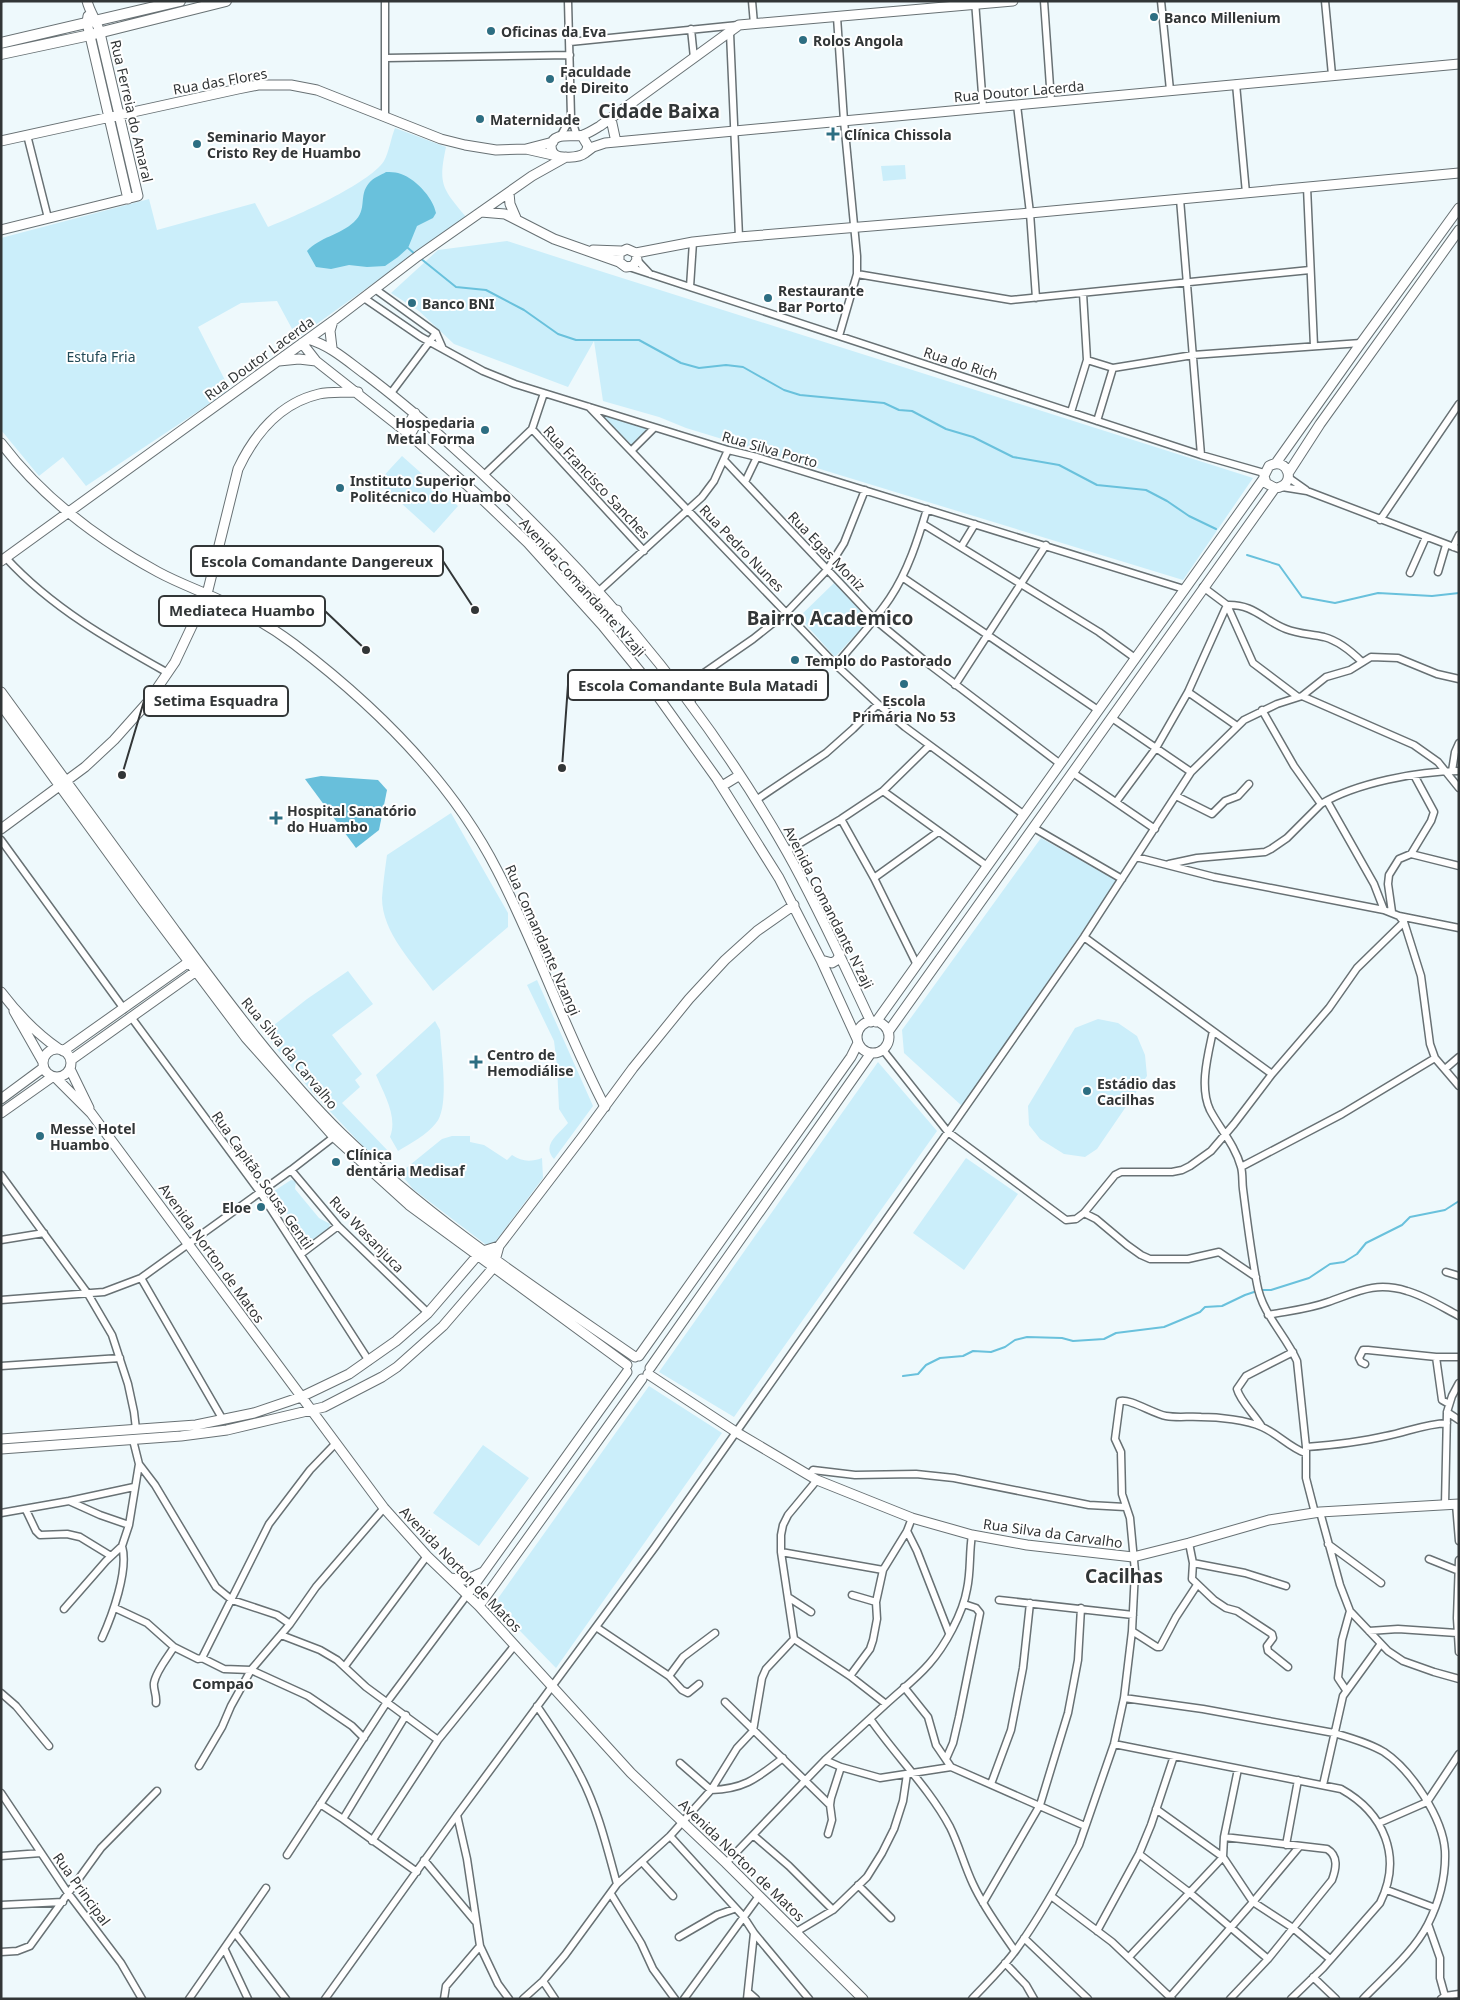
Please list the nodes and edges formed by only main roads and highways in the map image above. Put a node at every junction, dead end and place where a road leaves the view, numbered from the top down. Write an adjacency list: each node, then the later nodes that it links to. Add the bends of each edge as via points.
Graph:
1 (180, 1): 3 (main road)
2 (226, 1): 5 (main road)
3 (18, 39): 4 (main road); 5 (main road)
4 (1, 43)
5 (20, 50): 6 (main road)
6 (1, 54)

